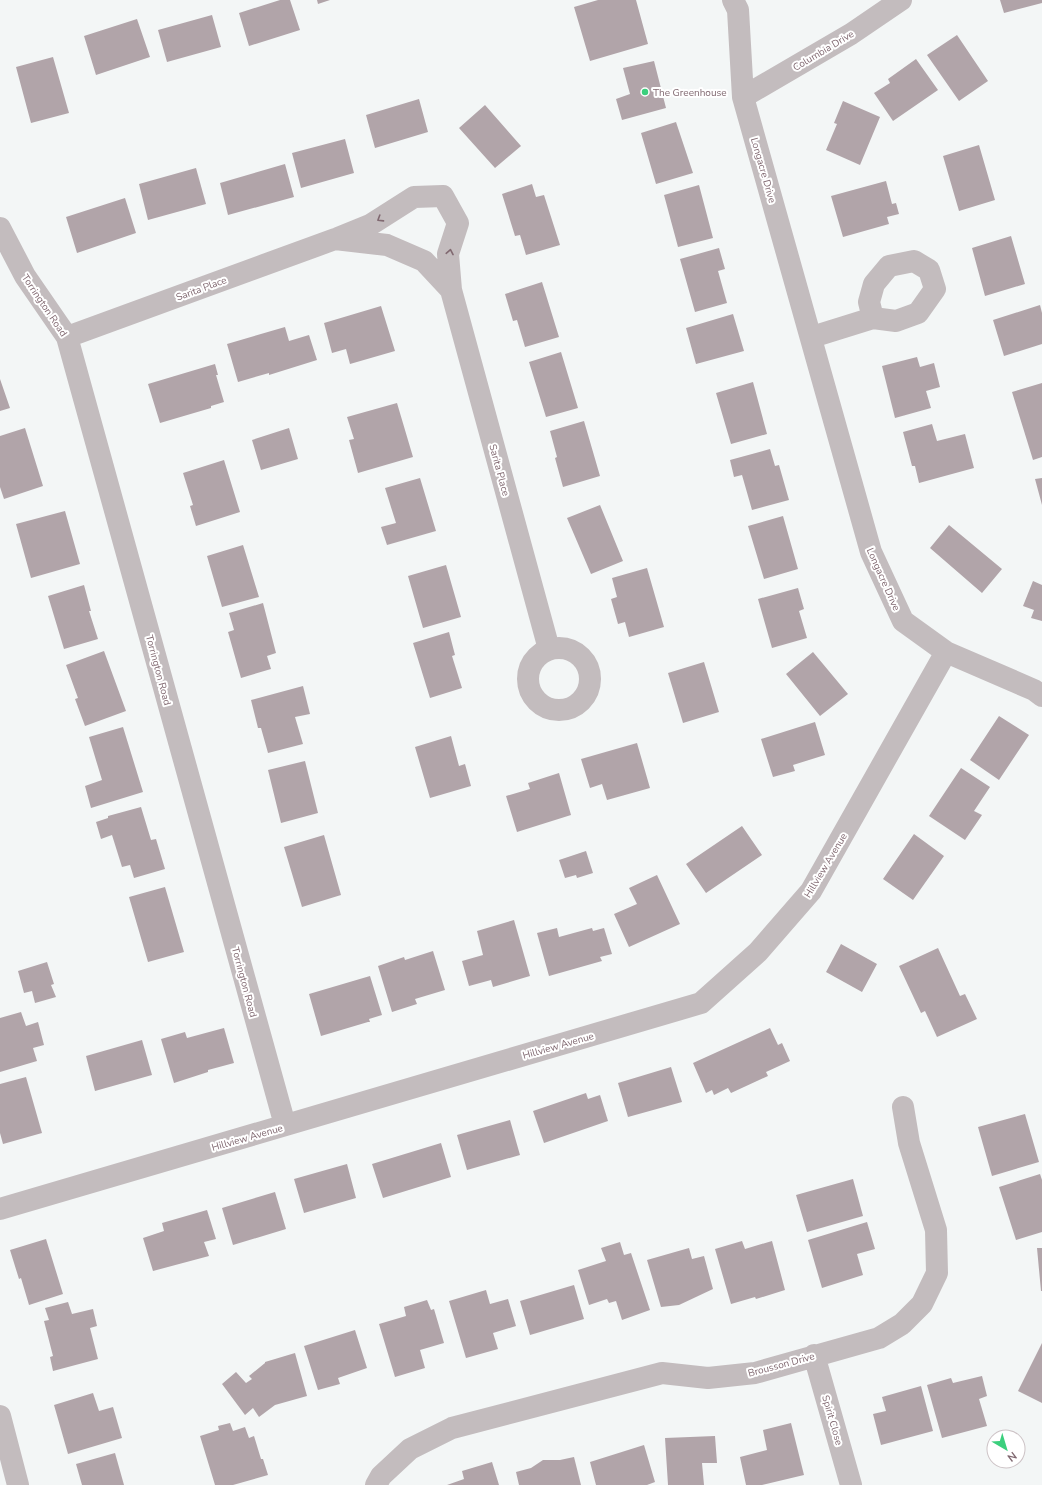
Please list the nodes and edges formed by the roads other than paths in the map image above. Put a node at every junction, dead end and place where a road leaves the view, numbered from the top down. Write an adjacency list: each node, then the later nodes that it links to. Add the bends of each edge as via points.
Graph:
1 (733, 0): 3 (street, Longacre Drive, via 738,10)
2 (901, 0): 3 (street, Columbia Drive, via 851,34)
3 (743, 97): 9 (street, Longacre Drive)
4 (0, 228): 8 (street, Torrington Road, via 24,276)
5 (335, 239): 6 (street, Sarita Place, via 387,244 424,262); 6 (street, Sarita Place, one-way to 5, via 448,254 458,223 443,196 414,197 370,224); 8 (street, Sarita Place)
6 (451, 290): 10 (street, Sarita Place)
7 (873, 318): 9 (street)
8 (67, 337): 14 (street, Torrington Road)
9 (812, 337): 11 (street, Longacre Drive, via 871,552 903,621)
10 (550, 649)
11 (946, 652): 12 (street, Longacre Drive, via 1034,690); 14 (street, Hillview Avenue, via 811,891 758,952 701,1003)
12 (1042, 696)
13 (902, 1107): 16 (street, Brousson Drive, via 936,1230 937,1273 922,1304 902,1324 879,1338)
14 (285, 1125): 15 (street, Hillview Avenue)
15 (0, 1209)
16 (814, 1355): 19 (street, Brousson Drive, via 755,1373 708,1378 662,1374 452,1428 410,1449 381,1476); 20 (street, Spirit Close)
17 (0, 1416): 18 (street)
18 (18, 1485)
19 (376, 1485)
20 (851, 1485)

